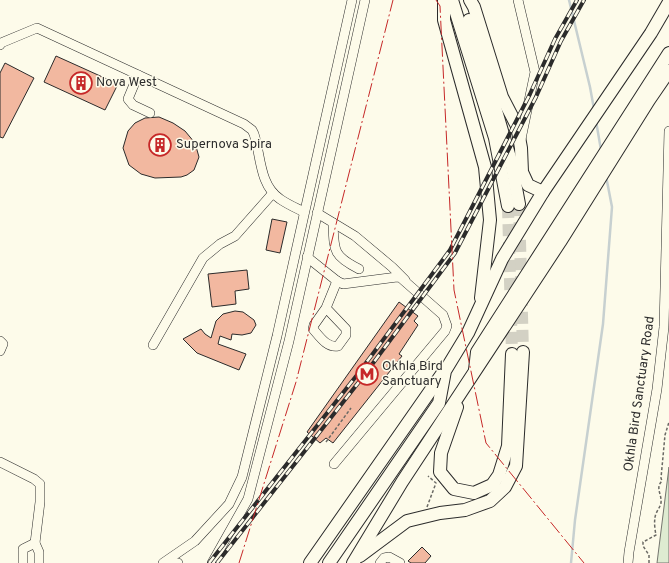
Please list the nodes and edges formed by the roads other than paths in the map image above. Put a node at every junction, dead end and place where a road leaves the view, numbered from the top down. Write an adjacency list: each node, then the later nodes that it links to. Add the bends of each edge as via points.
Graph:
1 (352, 0): 19 (street)
2 (365, 0): 20 (street)
3 (444, 0): 27 (main road, via 444,20 485,167 490,206)
4 (452, 0): 5 (main road, via 513,205 511,161)
5 (463, 0)
6 (470, 0): 16 (main road, via 502,97 517,126)
7 (518, 0): 16 (street, via 535,72)
8 (669, 2): 18 (main road, via 651,33)
9 (0, 45): 12 (street, via 37,28)
10 (669, 53): 13 (main road)
11 (669, 72): 13 (main road)
12 (138, 75): 14 (street, via 128,99 133,105); 17 (street, via 249,127 256,140 266,184)
13 (645, 98): 32 (main road, via 557,238 477,352 475,372)
14 (150, 113)
15 (669, 131): 48 (street, Okhla Bird Sanctuary Road, via 664,327)
16 (520, 144): 18 (main road, via 522,172 528,185)
17 (273, 192): 19 (street, via 280,200); 29 (street, via 235,236 203,258)
18 (543, 192): 27 (main road, via 502,259)
19 (304, 212): 40 (street, via 242,477 229,504 200,536)
20 (317, 213): 21 (street); 22 (street)
21 (333, 223): 23 (street, via 336,251 344,261); 24 (street, via 355,236)
22 (307, 257): 25 (street); 43 (street, via 289,341 248,499)
23 (360, 269)
24 (405, 280): 25 (street, via 397,277 349,284); 34 (street, via 443,315 447,326)
25 (337, 281): 26 (street)
26 (326, 308)
27 (480, 309): 31 (main road, via 468,334)
28 (0, 341): 30 (street, via 3,344)
29 (153, 345)
30 (0, 351)
31 (444, 371): 36 (main road, via 438,403); 44 (main road)
32 (461, 392): 37 (main road); 37 (main road, via 441,453 440,472 454,489 474,493 492,485 500,474 508,446 517,353 516,466 505,487 490,501 465,510 407,521)
33 (0, 462): 35 (street, via 40,484)
34 (334, 464)
35 (35, 543): 38 (street, via 23,549); 39 (street, via 39,552)
36 (331, 560): 45 (main road)
37 (354, 562)
38 (23, 563)
39 (39, 563)
40 (163, 563)
41 (168, 563): 42 (street)
42 (178, 563)
43 (212, 563)
44 (310, 563)
45 (322, 563)
46 (380, 563): 47 (street, via 388,557)
47 (400, 563)
48 (628, 563)

